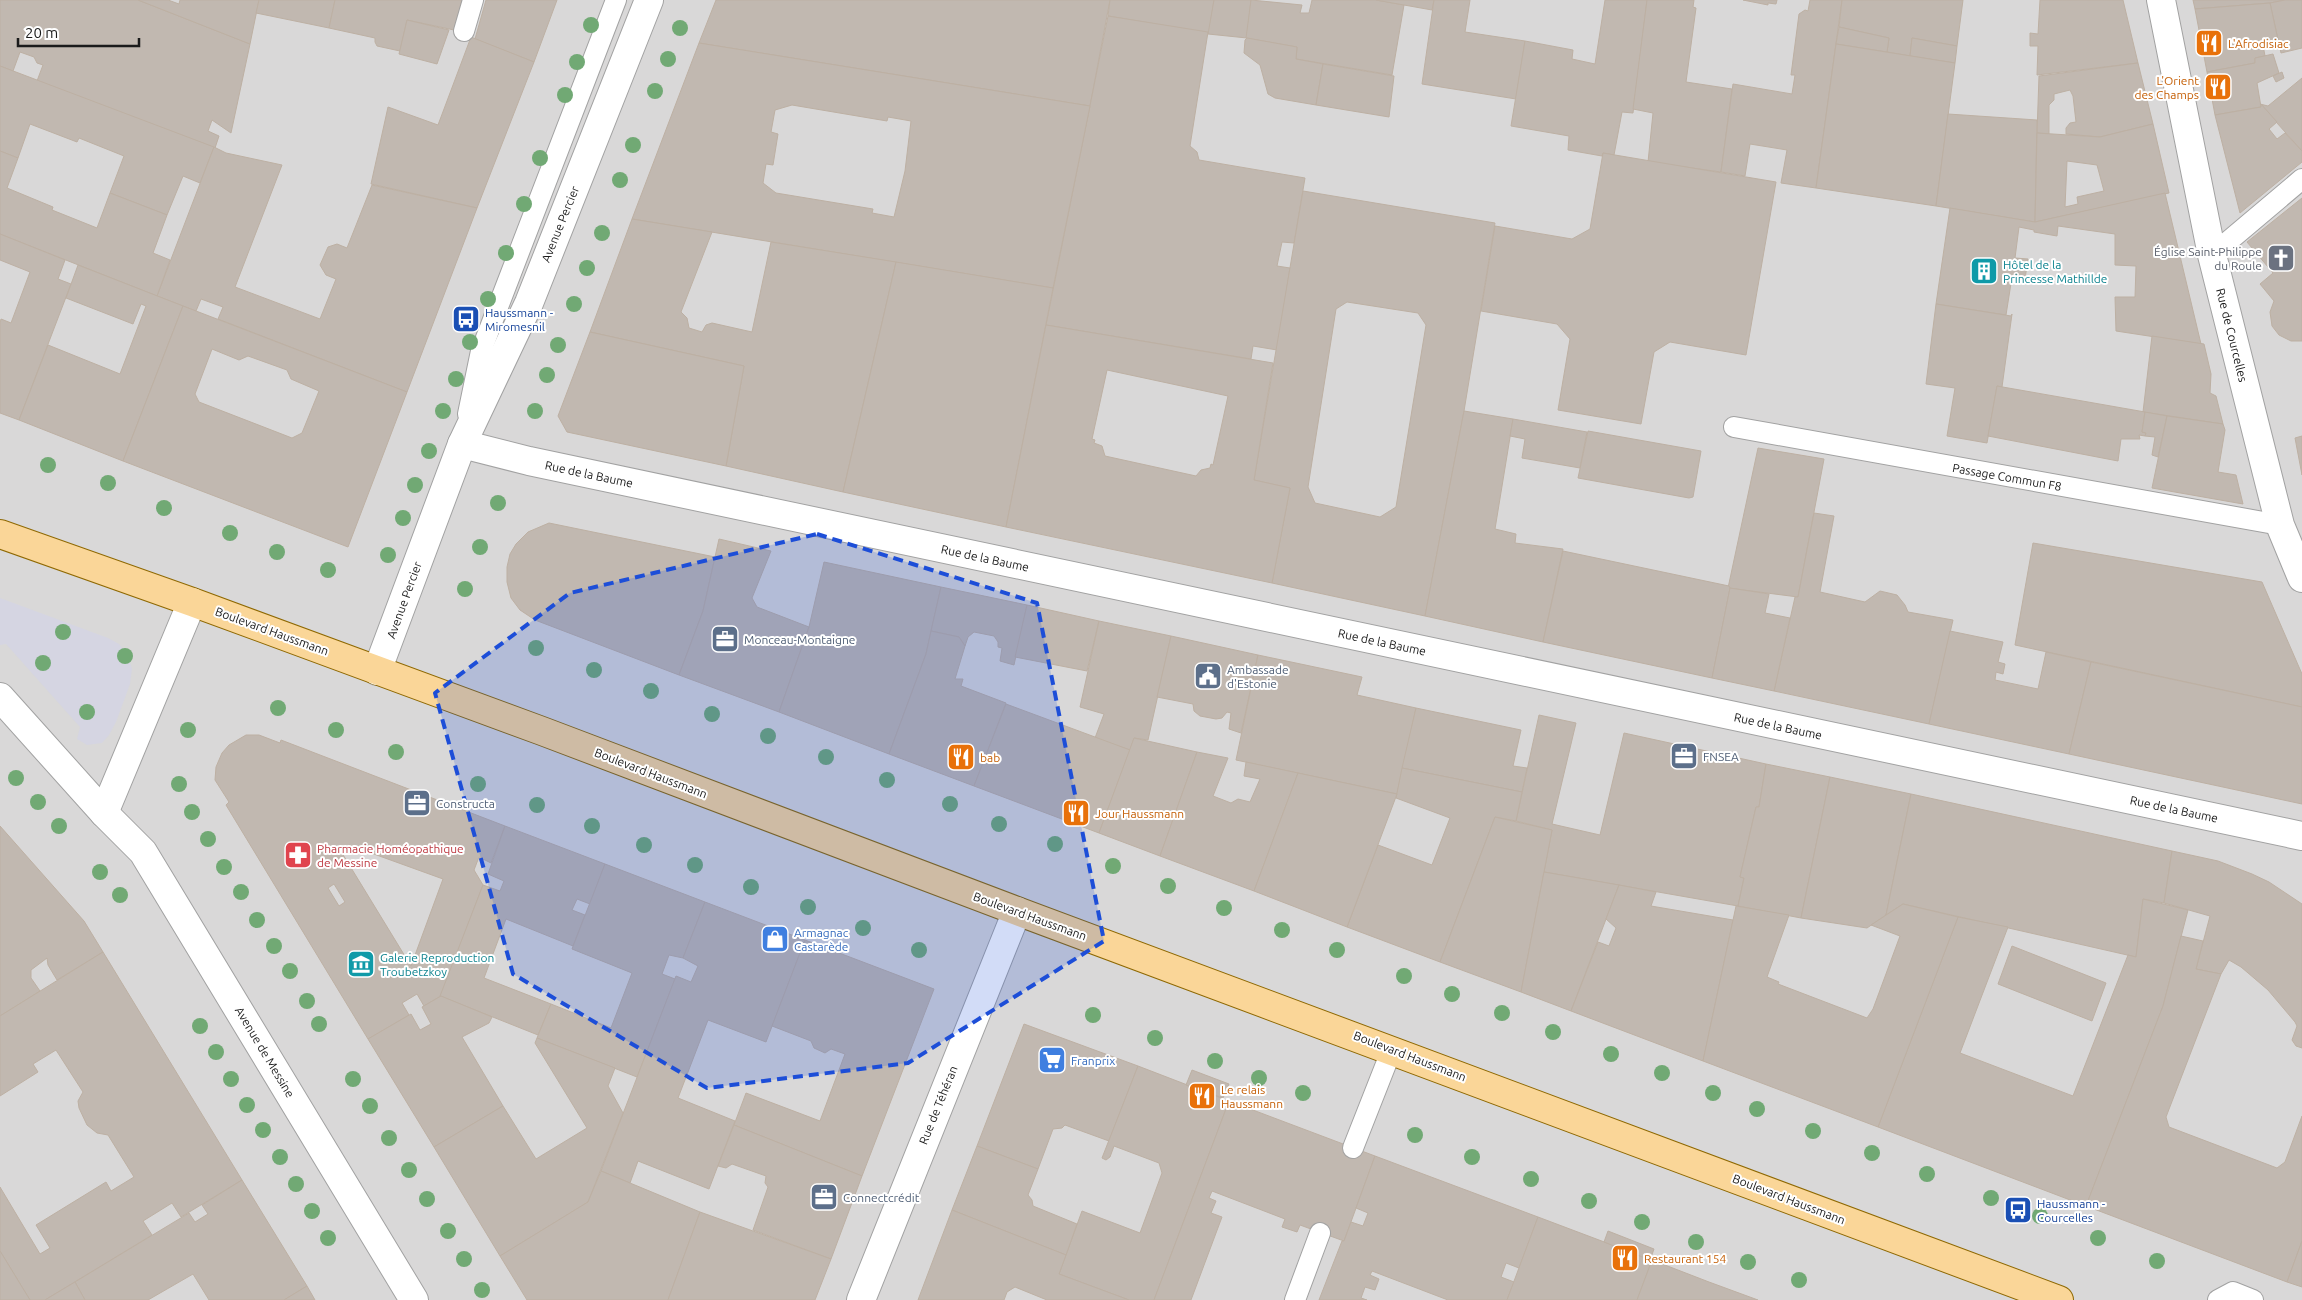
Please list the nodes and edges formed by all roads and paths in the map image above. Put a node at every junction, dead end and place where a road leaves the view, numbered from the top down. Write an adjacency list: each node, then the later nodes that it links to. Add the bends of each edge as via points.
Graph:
1 (473, 0): 5 (lane)
2 (616, 0): 9 (lane, Avenue Percier, via 481,351)
3 (649, 0): 9 (street, Avenue Percier, via 529,303)
4 (2161, 0): 7 (street, Rue de Courcelles)
5 (464, 31)
6 (2302, 179): 7 (lane)
7 (2212, 255): 10 (street, Rue de Courcelles)
8 (1734, 427): 10 (lane, Passage Commun F8)
9 (462, 444): 14 (street, Avenue Percier); 17 (street, Rue de la Baume, via 539,463)
10 (2280, 525): 12 (street, Rue de Courcelles)
11 (0, 534): 13 (main road, Boulevard Haussmann)
12 (2302, 578)
13 (192, 602): 14 (main road, Boulevard Haussmann); 16 (street)
14 (377, 671): 18 (main road, Boulevard Haussmann)
15 (0, 697): 16 (street, Avenue de Messine)
16 (104, 813): 22 (street, Avenue de Messine, via 143,852)
17 (2302, 836)
18 (1017, 911): 19 (main road, Boulevard Haussmann); 23 (street, Rue de Téhéran)
19 (1392, 1049): 20 (lane); 25 (main road, Boulevard Haussmann)
20 (1353, 1148)
21 (1320, 1232): 24 (lane)
22 (414, 1300)
23 (861, 1300)
24 (1295, 1300)
25 (2059, 1300)
26 (2218, 1300): 27 (lane, via 2233,1292)
27 (2253, 1300)

